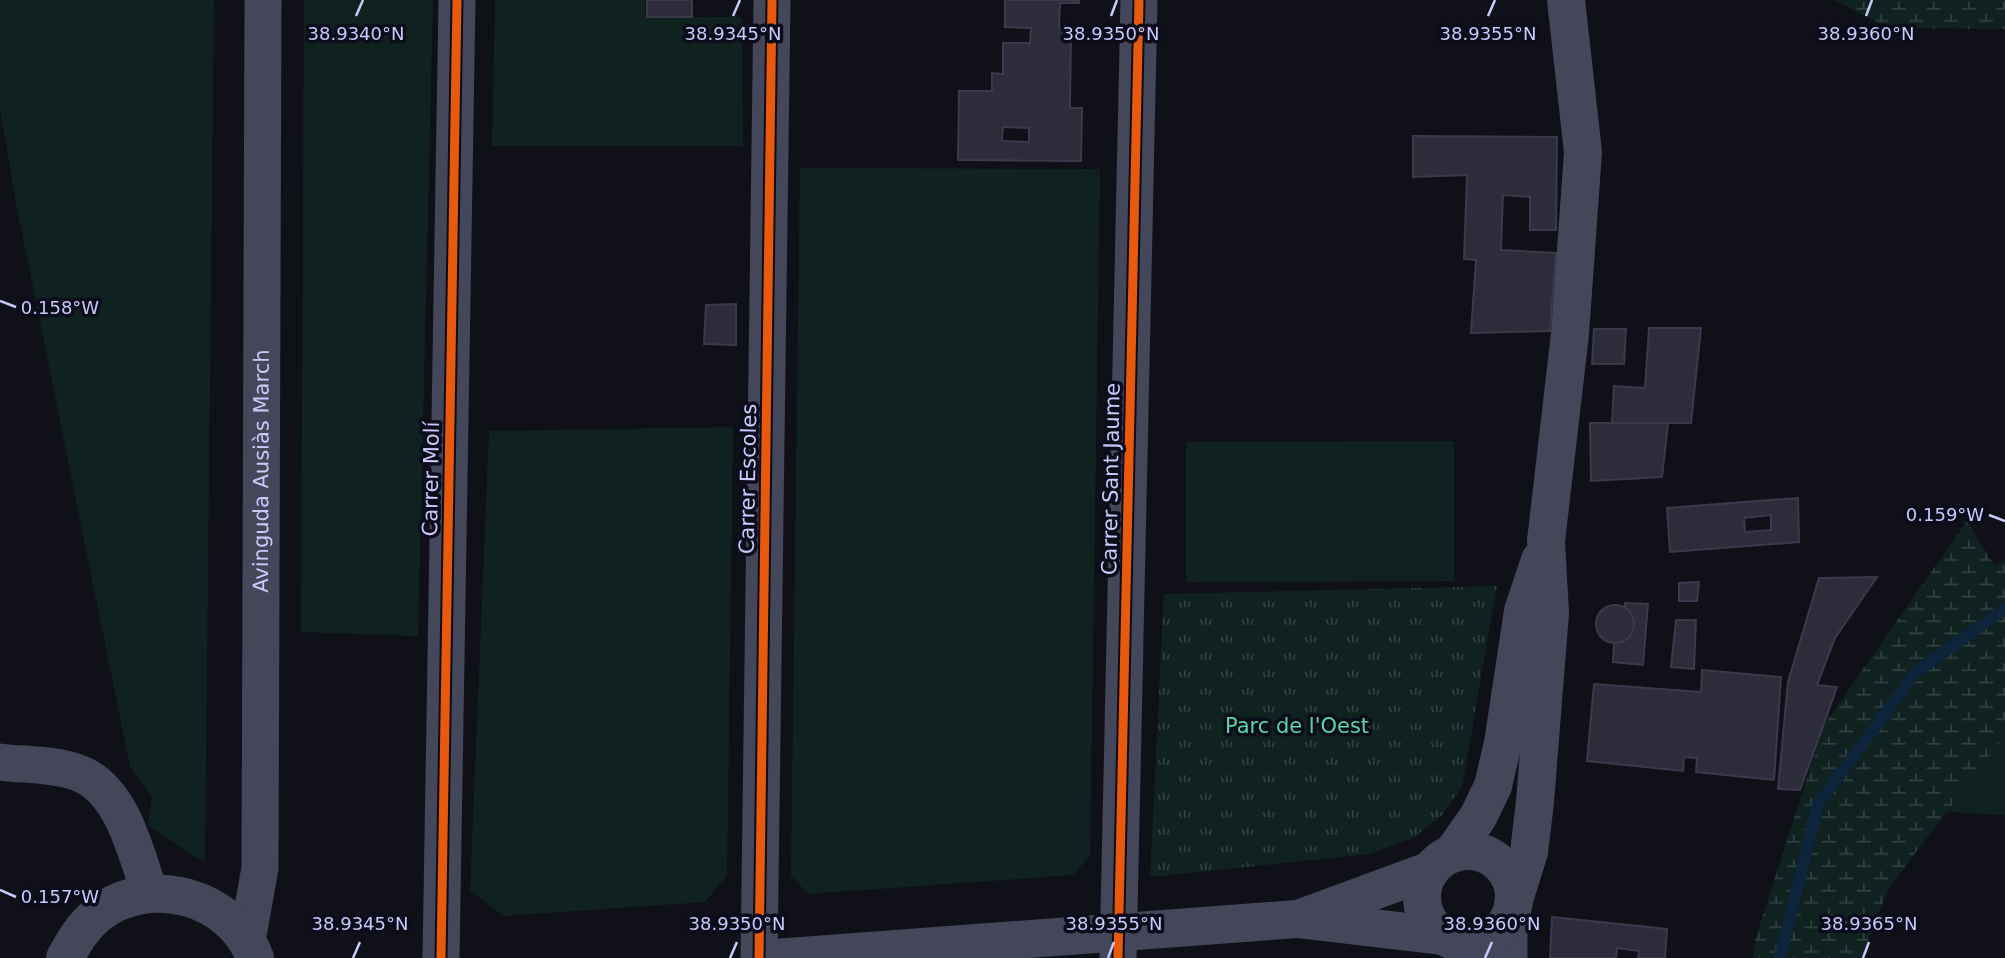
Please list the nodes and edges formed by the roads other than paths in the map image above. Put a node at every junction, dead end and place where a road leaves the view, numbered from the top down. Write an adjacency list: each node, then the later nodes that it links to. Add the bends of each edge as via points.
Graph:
1 (263, 0): 14 (street, Avinguda Ausiàs March)
2 (457, 0): 16 (street, Carrer Molí)
3 (772, 0): 17 (street, Carrer Escoles)
4 (1139, 0): 13 (street, Carrer Sant Jaume)
5 (1566, 0): 6 (street, via 1583,152 1570,334)
6 (1546, 541): 8 (street, via 1523,611 1493,786 1478,817); 10 (street, via 1550,613 1535,802 1529,852)
7 (0, 762): 9 (street, via 76,772 93,782 112,800)
8 (1442, 862): 10 (street, via 1480,853 1496,861 1512,884); 11 (street); 12 (street, via 1422,893 1423,906)
9 (149, 894): 14 (street, via 178,894 205,903 229,919); 15 (street, via 123,900 98,914 78,934)
10 (1512, 910): 12 (street, via 1493,936); 19 (street)
11 (1297, 919): 12 (street); 13 (street)
12 (1444, 944)
13 (1118, 945): 18 (street)
14 (259, 952)
15 (65, 958)
16 (441, 958)
17 (759, 958)
18 (775, 958)
19 (1509, 958)

